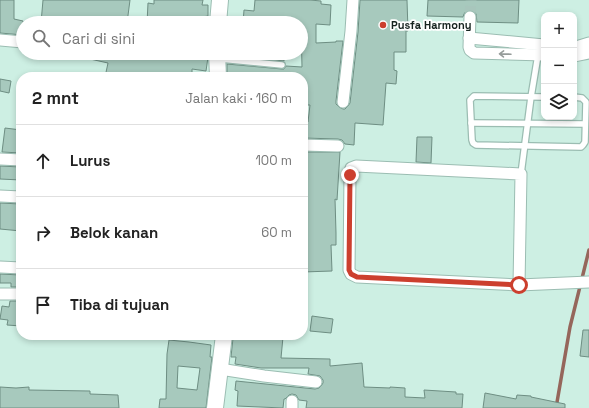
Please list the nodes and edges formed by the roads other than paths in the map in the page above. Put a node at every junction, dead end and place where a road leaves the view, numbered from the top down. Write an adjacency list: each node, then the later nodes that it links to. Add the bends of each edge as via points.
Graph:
1 (220, 0): 3 (street)
2 (353, 0): 21 (street)
3 (219, 16)
4 (470, 17): 5 (street)
5 (469, 38): 9 (street); 12 (street, one-way to 5, via 474,53 469,48)
6 (0, 40): 7 (street)
7 (16, 41)
8 (589, 43): 10 (street)
9 (541, 45)
10 (577, 46)
11 (589, 53): 13 (street)
12 (541, 55): 18 (lane)
13 (577, 55)
14 (217, 60): 17 (street)
15 (246, 60): 16 (lane)
16 (282, 65)
17 (218, 72)
18 (531, 97): 19 (lane); 22 (lane, via 474,96 470,100); 23 (lane)
19 (541, 97)
20 (577, 97): 24 (lane, via 586,102)
21 (343, 102)
22 (471, 123): 23 (lane); 27 (lane, via 472,140 476,145)
23 (527, 124): 24 (lane); 27 (lane)
24 (585, 124): 27 (lane, via 585,142 581,147)
25 (308, 145): 26 (street)
26 (338, 146)
27 (525, 146): 30 (lane)
28 (0, 159): 29 (street)
29 (16, 160)
30 (521, 174): 36 (street); 36 (street, via 356,166 351,168 350,175 351,274 357,277)
31 (0, 196): 32 (street)
32 (16, 197)
33 (0, 267): 34 (street)
34 (16, 268)
35 (589, 282): 36 (street)
36 (519, 285)
37 (0, 287): 38 (street)
38 (16, 287)
39 (0, 294): 40 (street)
40 (16, 294)
41 (223, 340): 42 (street)
42 (220, 369): 43 (street); 44 (street)
43 (316, 382)
44 (215, 408)

